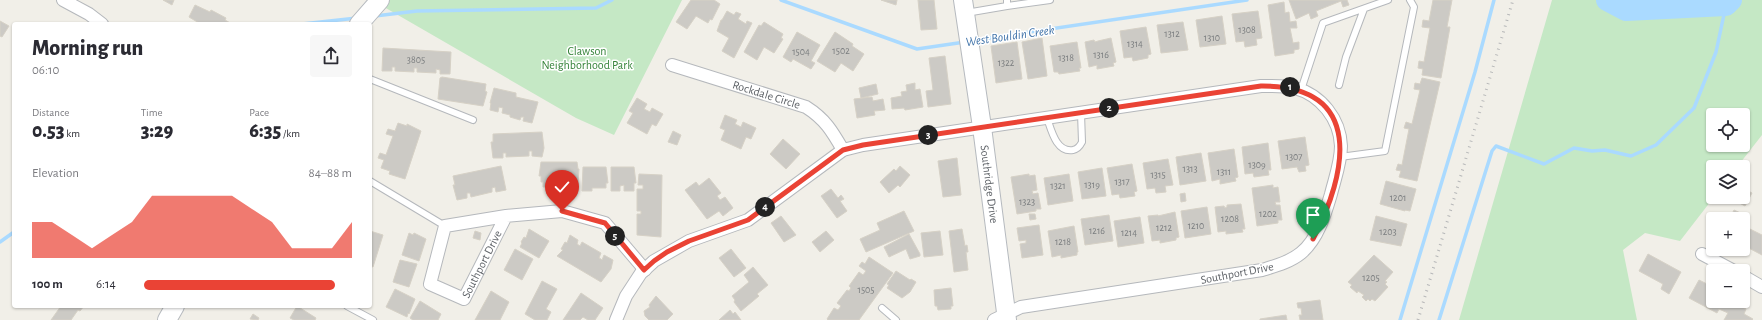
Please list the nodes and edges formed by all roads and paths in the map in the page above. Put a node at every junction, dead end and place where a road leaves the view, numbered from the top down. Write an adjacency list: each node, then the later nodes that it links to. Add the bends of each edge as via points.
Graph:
1 (63, 0): 9 (street)
2 (380, 0): 10 (street)
3 (1050, 0): 6 (lane)
4 (1388, 0): 7 (lane)
5 (1410, 0): 20 (lane, via 1414,7 1385,151)
6 (1007, 3): 8 (lane)
7 (1364, 9): 13 (lane, via 1346,57); 14 (lane, via 1323,23)
8 (965, 14): 18 (street, Southridge Drive)
9 (99, 22)
10 (361, 22)
11 (672, 64): 19 (street, Rockdale Circle, via 806,107 819,115)
12 (372, 81): 17 (lane)
13 (1339, 85)
14 (1301, 90): 15 (street, Southport Drive, via 1261,86); 20 (street, Southport Drive, via 1320,102 1332,115 1339,130)
15 (1081, 112): 16 (street, Southport Drive); 16 (lane, via 1082,142 1076,150 1060,145)
16 (1047, 118): 18 (street, Southport Drive)
17 (473, 120)
18 (982, 127): 19 (street, Southport Drive, via 881,141); 32 (street, Southridge Drive)
19 (843, 150): 26 (street, Southport Drive, via 748,220 689,241 667,252)
20 (1340, 157): 32 (street, Southport Drive, via 1324,217 1313,239 1301,253 1282,264 1262,270 1021,307)
21 (372, 182): 23 (lane)
22 (506, 216): 23 (street, Southport Drive); 23 (street, Southport Drive, via 464,300 430,284); 26 (street, Southport Drive, via 562,211 605,223)
23 (445, 226)
24 (1702, 254): 25 (street)
25 (1721, 264)
26 (644, 270): 35 (street, Southport Drive, via 626,296)
27 (1750, 280): 28 (street)
28 (1762, 286)
29 (174, 308): 33 (street)
30 (351, 308): 34 (lane)
31 (882, 308): 36 (lane)
32 (1003, 318)
33 (167, 320)
34 (373, 320)
35 (616, 320)
36 (896, 320)

